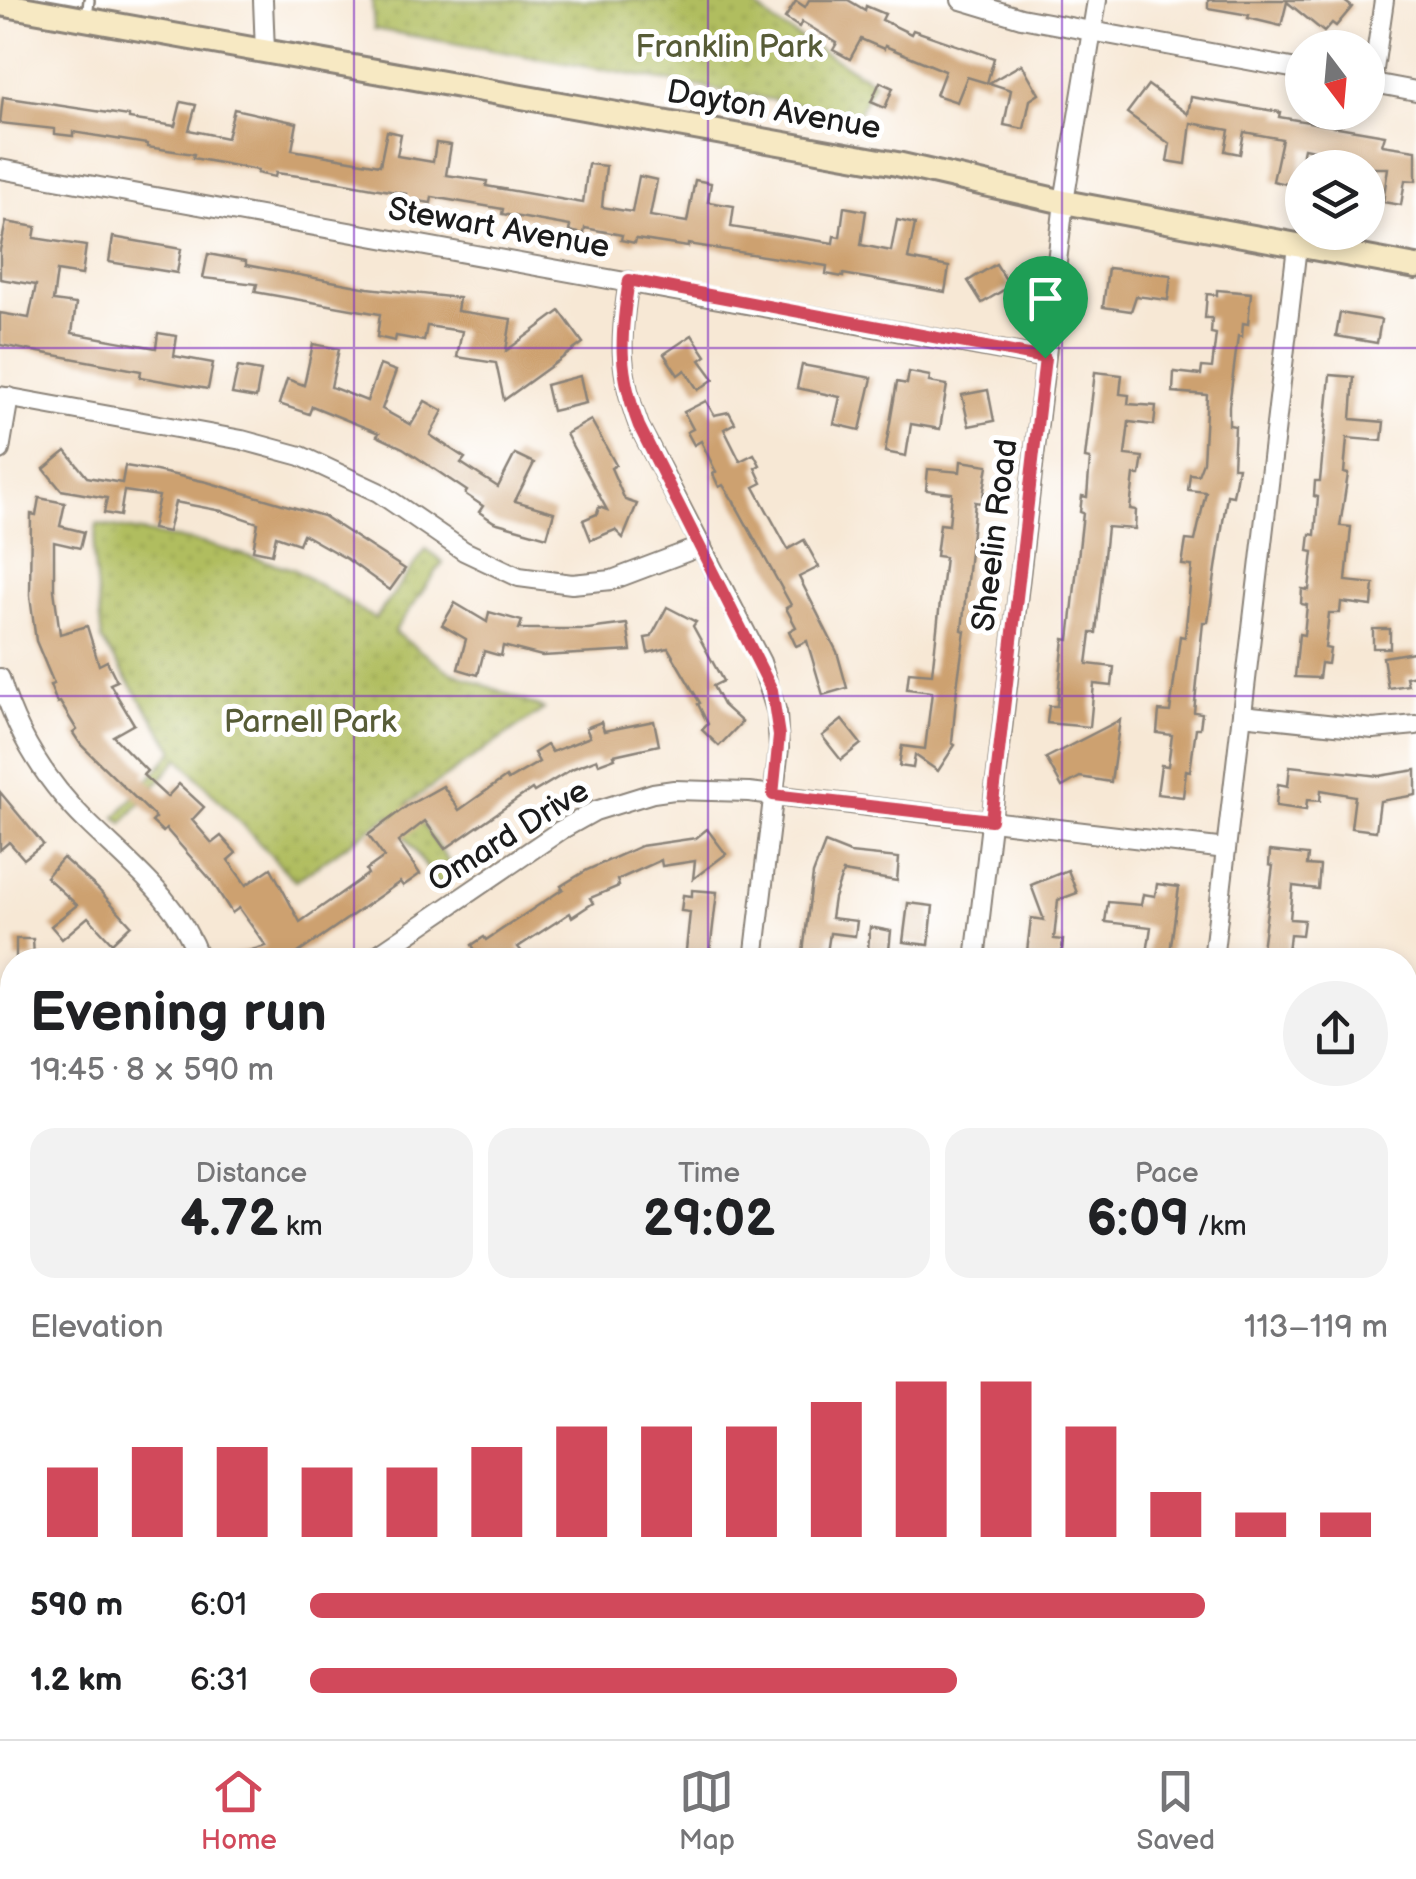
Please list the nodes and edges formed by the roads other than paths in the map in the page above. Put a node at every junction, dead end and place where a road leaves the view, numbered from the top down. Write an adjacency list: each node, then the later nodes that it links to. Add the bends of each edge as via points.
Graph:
1 (262, 0): 9 (street)
2 (962, 0): 8 (street)
3 (1097, 0): 8 (street, Sheelin Road)
4 (1384, 0): 7 (street)
5 (0, 4): 6 (main road, Dayton Avenue)
6 (88, 10): 9 (main road, Dayton Avenue)
7 (1379, 30)
8 (1092, 32): 10 (street); 14 (street, Sheelin Road)
9 (266, 52): 14 (main road, Dayton Avenue, via 897,164)
10 (1285, 67)
11 (1385, 86): 12 (street)
12 (1416, 91)
13 (0, 168): 19 (street, Stewart Avenue)
14 (1064, 202): 15 (main road, Dayton Avenue); 20 (street, Sheelin Road)
15 (1285, 244)
16 (1297, 250): 25 (street)
17 (1320, 250): 18 (main road, Dayton Avenue)
18 (1416, 267)
19 (629, 280): 20 (street, Stewart Avenue); 23 (street, via 620,341 627,394)
20 (1045, 358): 28 (street, Sheelin Road)
21 (5, 396): 22 (street); 23 (street, via 301,456 378,492 464,551 519,577 572,584 612,580)
22 (0, 450)
23 (702, 546): 27 (street, via 772,690 779,736)
24 (0, 678): 30 (street, via 23,736 55,786 164,896)
25 (1242, 715): 26 (street, via 1373,729); 29 (street)
26 (1416, 725)
27 (773, 795): 28 (street, Omard Drive); 31 (street, Omard Drive, via 674,790 595,811); 32 (street)
28 (991, 820): 29 (street, Omard Drive); 33 (street, Sheelin Road)
29 (1226, 848): 34 (street)
30 (195, 948)
31 (388, 948)
32 (755, 948)
33 (976, 948)
34 (1214, 948)

